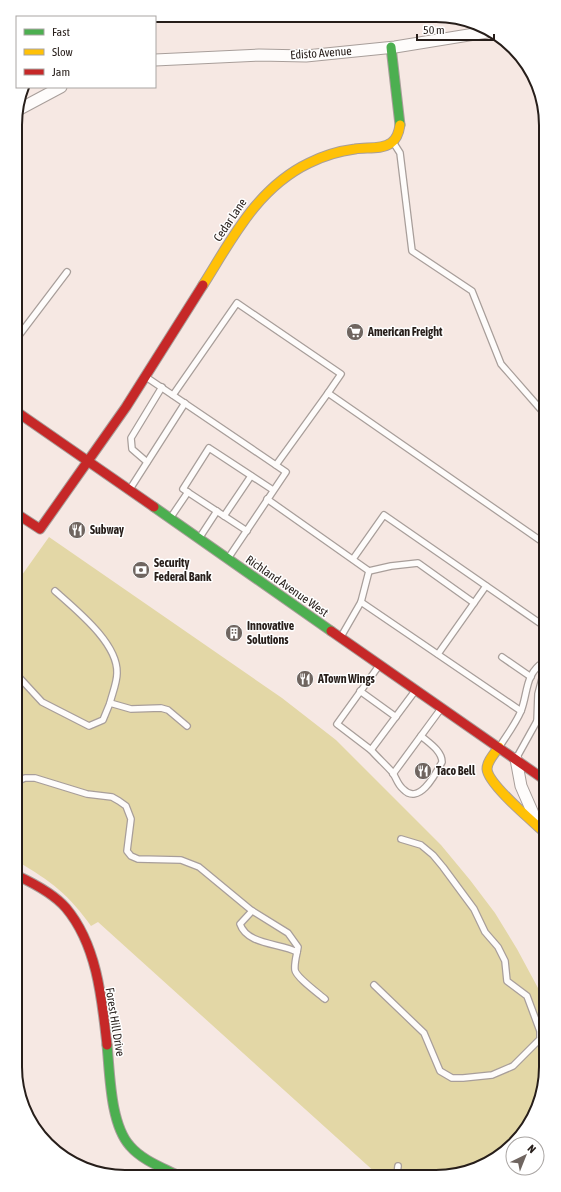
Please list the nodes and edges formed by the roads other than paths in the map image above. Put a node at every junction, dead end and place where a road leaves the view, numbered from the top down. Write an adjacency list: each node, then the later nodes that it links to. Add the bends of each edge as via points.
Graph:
1 (481, 33): 2 (street, Edisto Avenue)
2 (391, 47): 3 (street, Edisto Avenue, via 306,56 259,55); 6 (street, via 400,130)
3 (156, 60)
4 (58, 88): 5 (street)
5 (24, 106)
6 (393, 142): 9 (street, Cedar Lane, via 382,147 343,151 318,159 291,174 265,194 245,217); 14 (lane, via 400,153 412,251 472,291 501,364)
7 (67, 272): 8 (lane)
8 (22, 331)
9 (146, 376): 10 (lane); 16 (street, Cedar Lane)
10 (162, 387): 12 (lane); 17 (lane, via 131,438 132,449)
11 (328, 393): 12 (lane, via 341,374 237,303); 18 (lane); 30 (lane)
12 (173, 395): 13 (lane)
13 (185, 403): 17 (lane); 18 (lane)
14 (539, 407)
15 (22, 416): 16 (street, Richland Avenue West)
16 (88, 462): 20 (street, Richland Avenue West); 26 (street, Cedar Lane, via 40,529)
17 (147, 462): 20 (lane)
18 (276, 465): 21 (lane, via 286,472)
19 (251, 476): 21 (lane); 22 (lane, via 209,448 183,489); 25 (lane)
20 (129, 490): 27 (street, Richland Avenue West)
21 (273, 490): 23 (lane)
22 (188, 492): 24 (lane); 27 (lane)
23 (267, 499): 28 (lane); 32 (lane)
24 (217, 511): 25 (lane); 29 (lane)
25 (224, 516): 28 (lane)
26 (22, 517)
27 (169, 518): 29 (street, Richland Avenue West)
28 (247, 531): 31 (lane)
29 (199, 539): 31 (street, Richland Avenue West)
30 (539, 540)
31 (228, 559): 39 (street, Richland Avenue West)
32 (353, 560): 33 (lane); 34 (lane, via 384,515)
33 (369, 571): 36 (lane); 37 (lane, via 418,563)
34 (486, 586): 37 (lane); 38 (lane)
35 (55, 591): 49 (lane, via 88,622 110,649 116,662 117,674)
36 (361, 602): 39 (lane); 40 (lane)
37 (474, 603): 40 (lane)
38 (539, 623)
39 (340, 638): 42 (street, Richland Avenue West)
40 (438, 654): 51 (lane)
41 (502, 657): 44 (lane)
42 (379, 665): 46 (street, Richland Avenue West); 48 (lane)
43 (539, 665): 44 (lane, via 535,667)
44 (531, 677): 51 (lane)
45 (22, 680): 49 (lane, via 42,702 89,726 103,720)
46 (416, 690): 50 (street, Richland Avenue West); 52 (lane)
47 (539, 690): 53 (lane)
48 (360, 691): 52 (lane); 57 (lane, via 337,724)
49 (110, 703): 54 (lane, via 131,709 168,710)
50 (442, 708): 55 (lane); 56 (street, Richland Avenue West)
51 (521, 711): 56 (lane)
52 (396, 717): 57 (lane)
53 (537, 721): 58 (lane)
54 (187, 726)
55 (421, 736): 59 (lane); 59 (lane, via 442,757 440,765 423,790 415,794 408,793 402,789)
56 (499, 748): 58 (street, Richland Avenue West); 63 (street, via 488,765 489,775 506,796)
57 (371, 750): 59 (lane)
58 (516, 759): 60 (street, Richland Avenue West); 62 (street, via 526,801)
59 (393, 774)
60 (539, 776)
61 (22, 780): 66 (lane, via 34,778 119,801 126,806 131,819 127,851 131,856 138,859 166,859 192,863)
62 (539, 823)
63 (539, 826)
64 (401, 839): 70 (lane, via 421,845 433,854 474,909 485,932 498,947 505,961 507,981 527,996)
65 (22, 878): 73 (street, Forest Hill Drive, via 58,901 78,925 92,960 101,998 118,1124 126,1141 138,1154)
66 (252, 911): 67 (lane, via 288,933 298,947); 67 (lane, via 240,924 243,932 253,939)
67 (297, 952): 69 (lane, via 295,970 298,978 308,983)
68 (374, 985): 71 (lane, via 424,1033 440,1071 452,1078 479,1078 502,1072 513,1066)
69 (325, 999)
70 (539, 1029)
71 (539, 1040)
72 (398, 1166): 74 (lane)
73 (168, 1170)
74 (398, 1170)

